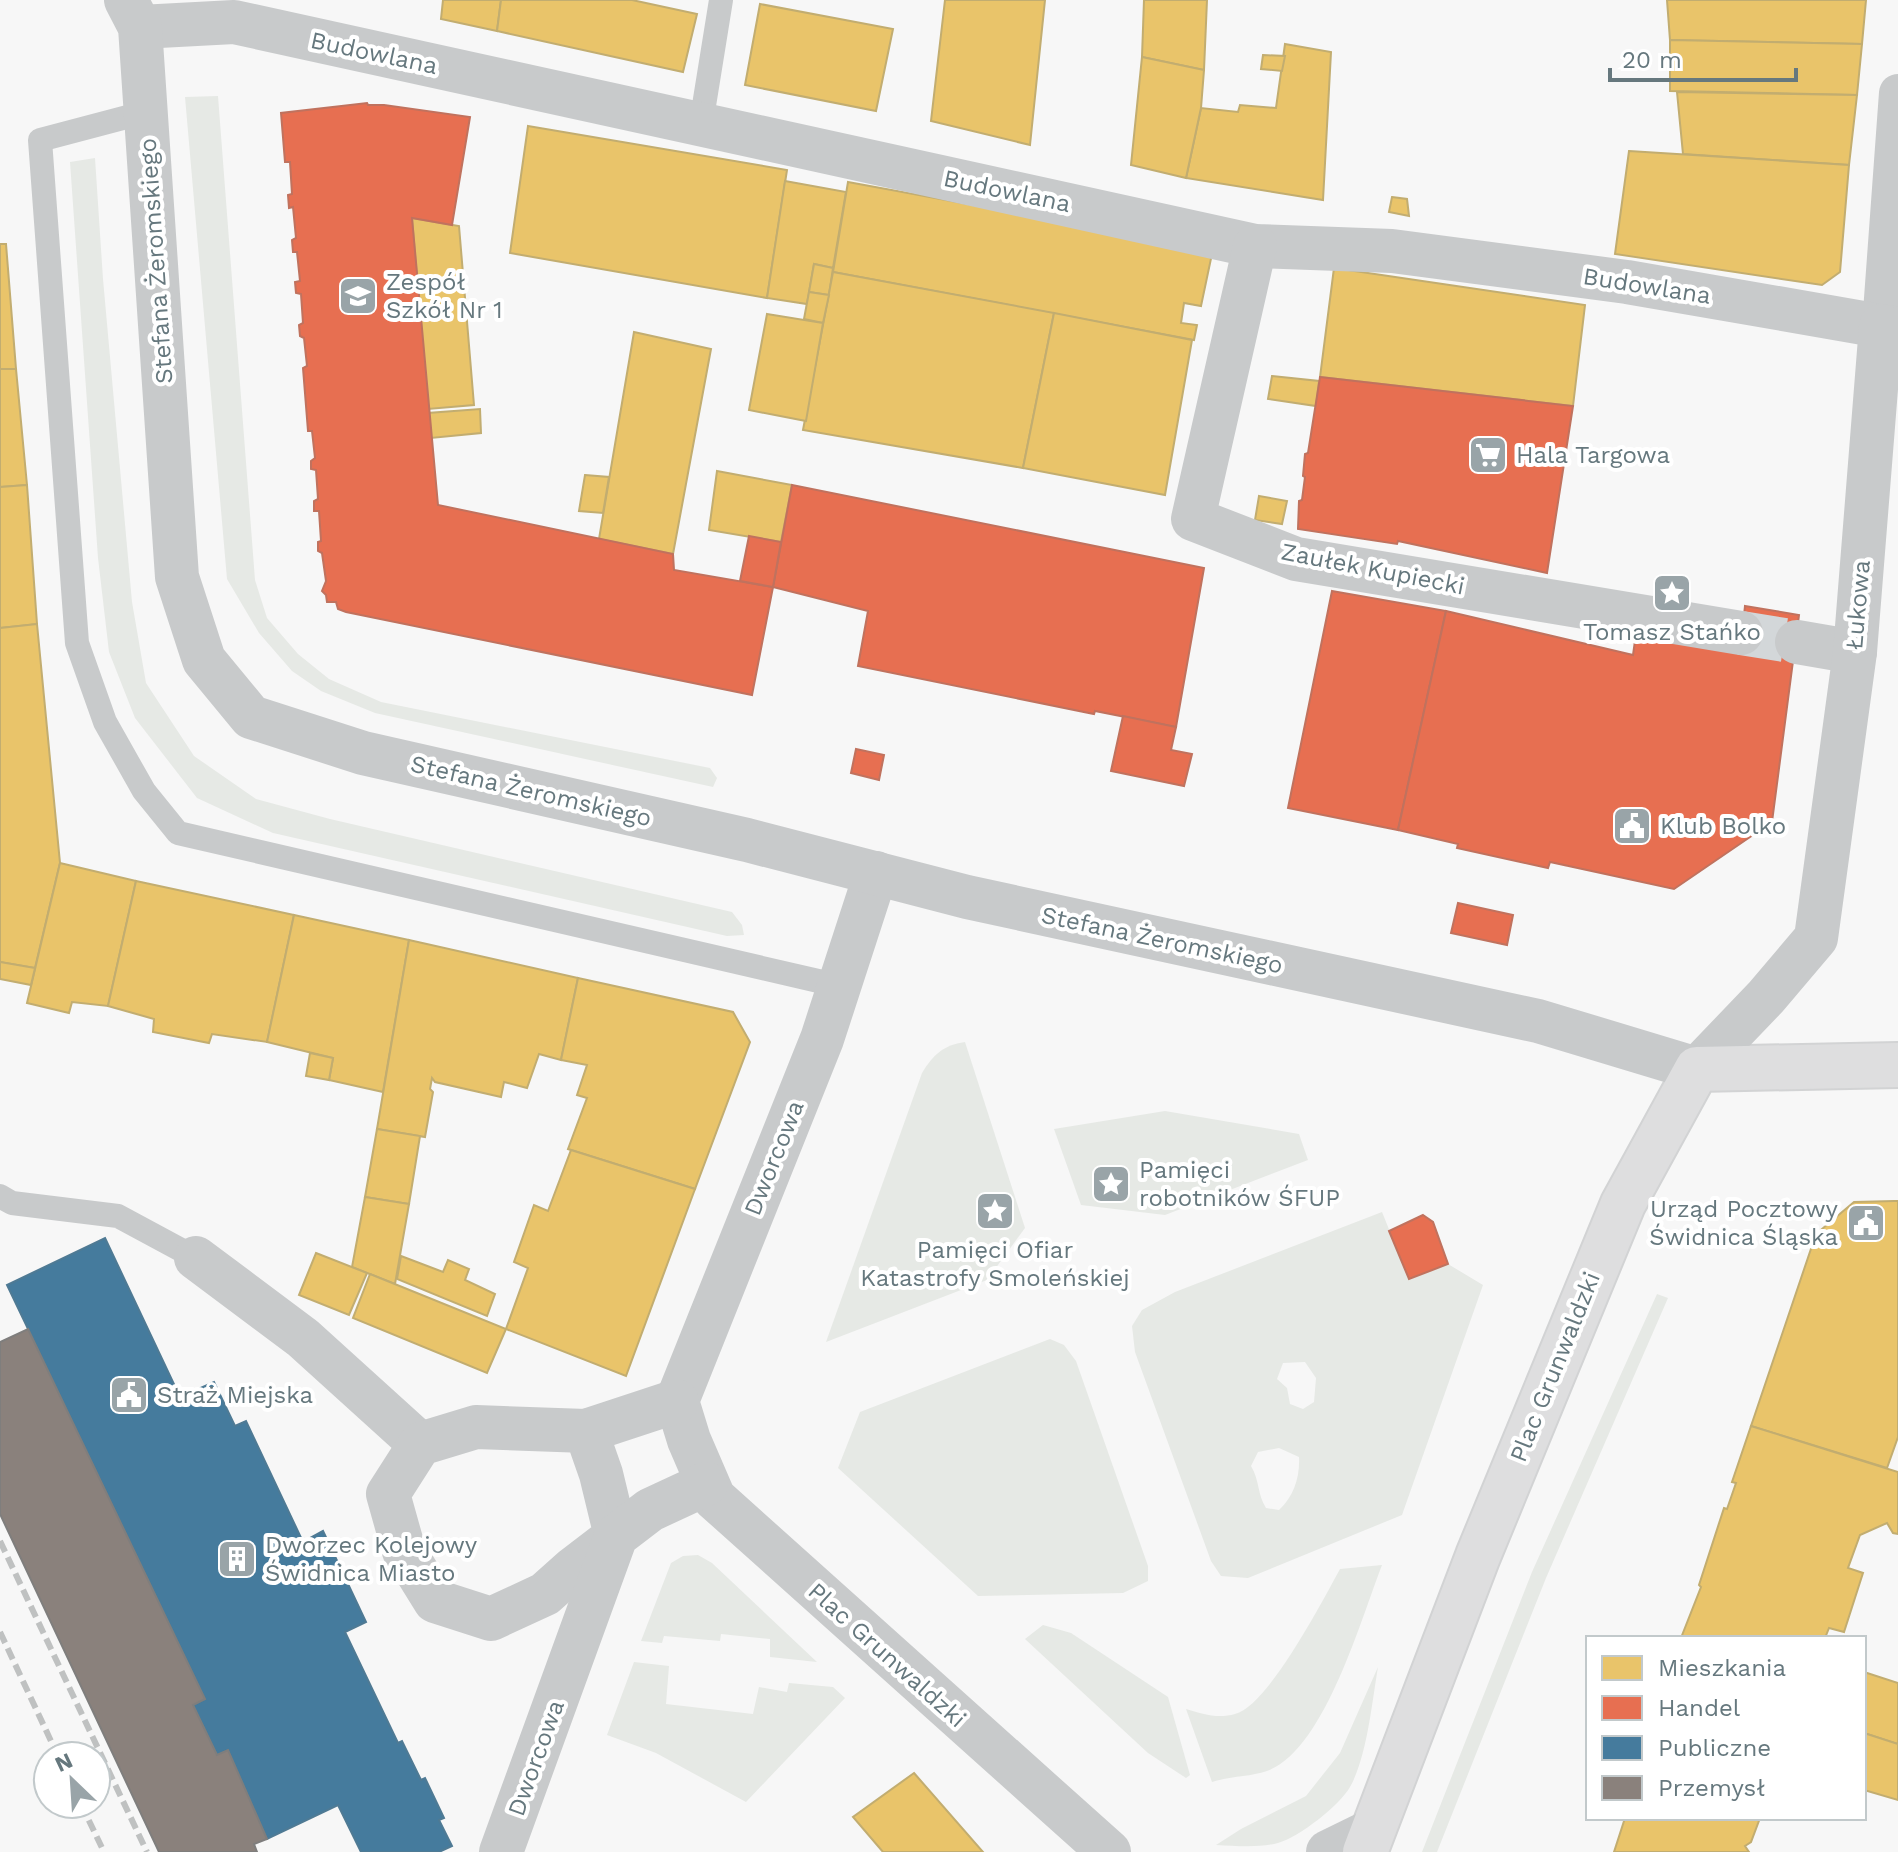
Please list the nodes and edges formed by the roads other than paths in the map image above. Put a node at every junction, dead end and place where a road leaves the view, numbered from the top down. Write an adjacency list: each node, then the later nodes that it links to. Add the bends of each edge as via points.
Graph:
1 (721, 0): 6 (lane)
2 (233, 11): 3 (street, Budowlana); 6 (street, Budowlana)
3 (133, 14): 5 (street, Stefana Żeromskiego)
4 (1898, 93): 8 (street, Łukowa)
5 (146, 112): 12 (street, Stefana Żeromskiego, via 177,577 204,660 251,717 363,753); 13 (lane, via 40,140 77,643 105,722 144,791 178,833)
6 (701, 124): 7 (street, Budowlana)
7 (1255, 246): 8 (street, Budowlana, via 1392,251 1627,282); 9 (street, Zaułek Kupiecki, via 1193,519 1296,559)
8 (1890, 328): 11 (street, Łukowa)
9 (1741, 633)
10 (1797, 642): 11 (street)
11 (1855, 652): 15 (street, Łukowa, via 1816,938)
12 (876, 873): 13 (street, Dworcowa); 15 (street, Stefana Żeromskiego, via 1538,1021)
13 (840, 986): 18 (street, Dworcowa)
14 (1898, 1065): 15 (main road)
15 (1697, 1069): 23 (main road, Plac Grunwaldzki, via 1623,1204 1478,1556)
16 (0, 1196): 17 (lane, via 12,1203 118,1216)
17 (196, 1258): 20 (street, via 303,1338)
18 (683, 1420): 19 (street); 21 (street, Plac Grunwaldzki)
19 (586, 1431): 20 (street, via 476,1427); 22 (street)
20 (420, 1444): 22 (street, via 388,1494 404,1551 435,1601 491,1619 545,1594)
21 (706, 1484): 22 (street, via 650,1510); 25 (street, Plac Grunwaldzki, via 714,1498)
22 (616, 1536): 24 (street, Dworcowa)
23 (1369, 1841): 26 (street, Plac Grunwaldzki)
24 (501, 1852)
25 (1109, 1852)
26 (1328, 1852)

